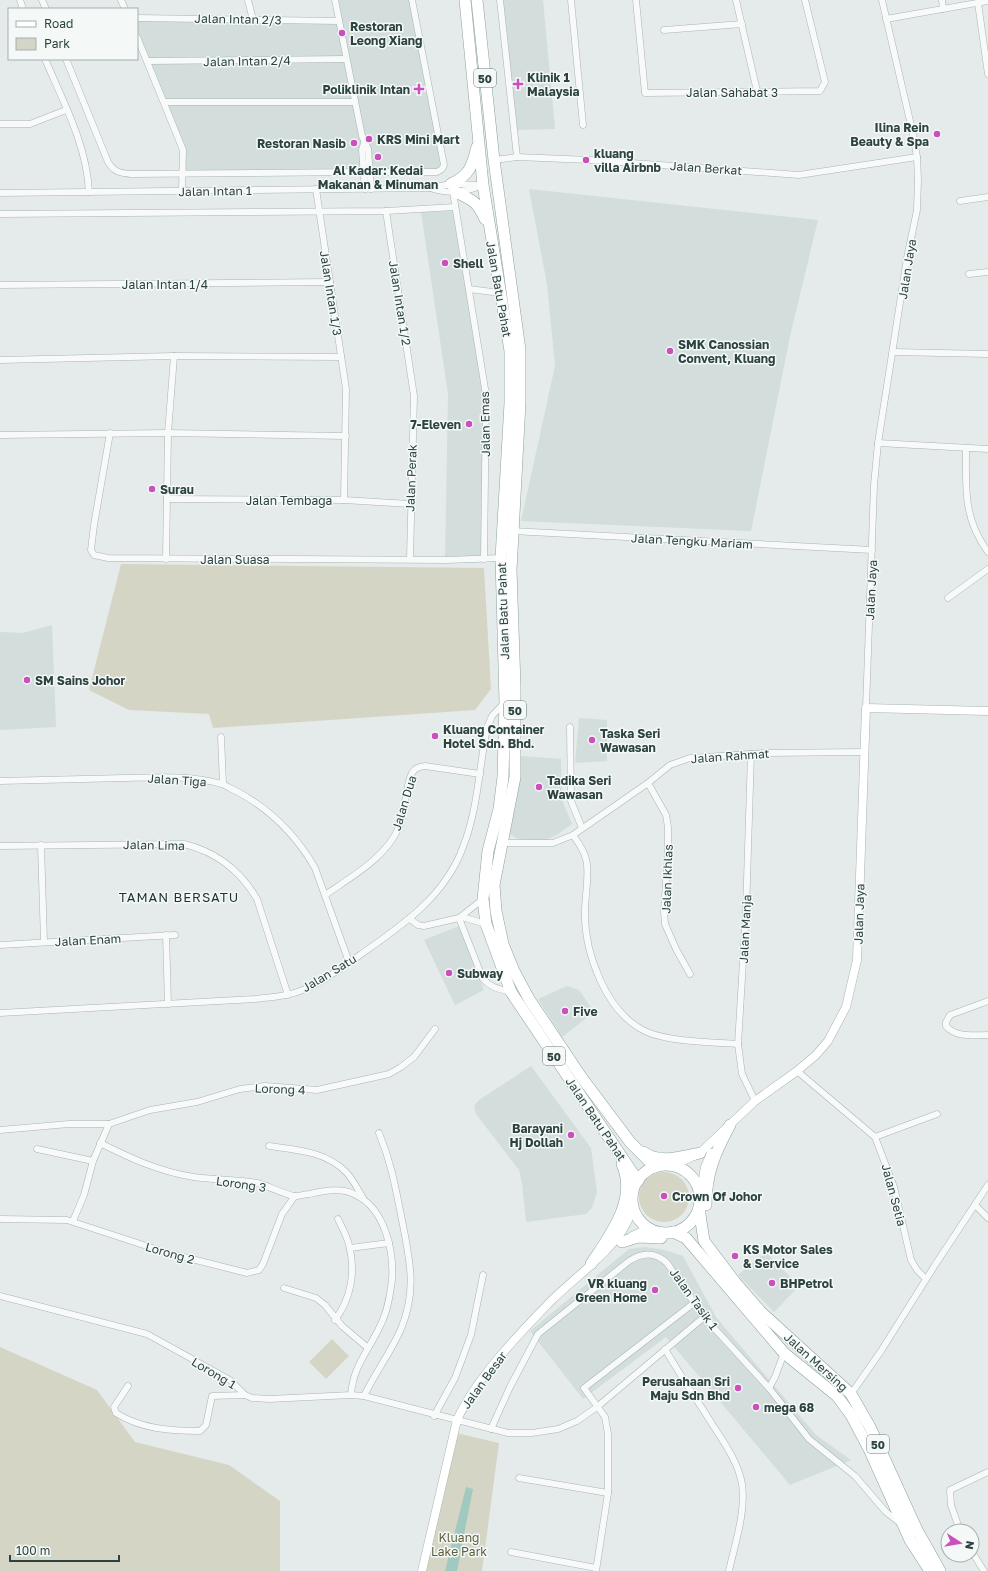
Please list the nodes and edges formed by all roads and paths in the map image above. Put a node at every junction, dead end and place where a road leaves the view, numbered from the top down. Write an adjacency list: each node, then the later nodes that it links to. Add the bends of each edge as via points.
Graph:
1 (248, 0): 18 (street)
2 (335, 0): 19 (street)
3 (412, 0): 38 (street, Jalan Intan 1, via 444,165 437,172)
4 (464, 0): 34 (highway, Jalan Batu Pahat / 50)
5 (477, 0): 37 (highway, Jalan Batu Pahat / 50)
6 (500, 0): 35 (street)
7 (571, 0): 33 (street)
8 (636, 0): 28 (street, Jalan Sahabat 3, via 645,93)
9 (736, 0): 20 (street)
10 (805, 0): 28 (street, Jalan Sahabat 3, via 824,82 820,91)
11 (882, 0): 17 (street, Jalan Jaya)
12 (942, 0): 15 (street)
13 (988, 1): 14 (street)
14 (978, 2): 15 (street); 27 (street)
15 (943, 9): 17 (street)
16 (138, 18): 18 (street, Jalan Intan 2/3)
17 (886, 19): 36 (street, Jalan Jaya)
18 (253, 20): 19 (street, Jalan Intan 2/3)
19 (339, 21): 23 (street)
20 (742, 24): 21 (street); 28 (street)
21 (664, 30)
22 (138, 39): 26 (street)
23 (346, 59): 26 (street, Jalan Intan 2/4); 30 (street)
24 (45, 60): 31 (street)
25 (66, 60): 39 (street, Jalan Intan 1, via 111,168 131,174)
26 (148, 61): 29 (street)
27 (988, 74)
28 (757, 91)
29 (164, 102): 30 (street); 39 (street, via 183,150)
30 (355, 102): 38 (street)
31 (66, 110): 32 (street, via 30,124); 45 (street, via 83,157)
32 (0, 124)
33 (583, 125)
34 (479, 140): 40 (highway, Jalan Batu Pahat / 50); 43 (highway, via 472,165)
35 (517, 157): 36 (street, Jalan Berkat, via 799,174); 37 (street, Jalan Berkat)
36 (917, 157): 61 (street, Jalan Jaya, via 917,210 907,258)
37 (494, 158): 40 (highway); 49 (highway, Jalan Batu Pahat / 50)
38 (367, 172): 39 (street, Jalan Intan 1); 42 (street)
39 (184, 174): 44 (street)
40 (483, 185): 43 (street, Jalan Intan 1); 43 (street, Jalan Intan 1, via 472,190); 49 (highway, via 494,193); 54 (highway, Jalan Batu Pahat / 50)
41 (316, 189): 42 (street, Jalan Intan 1); 44 (street, Jalan Intan 1); 51 (street, Jalan Intan 1/3)
42 (368, 189): 43 (street, Jalan Intan 1)
43 (453, 189): 50 (street, Jalan Emas); 54 (highway, via 480,207)
44 (182, 191): 45 (street, Jalan Intan 1)
45 (89, 192): 46 (street, Jalan Intan 1)
46 (0, 193)
47 (988, 197): 48 (street)
48 (960, 201)
49 (500, 204): 77 (highway, Jalan Batu Pahat / 50, via 520,350 520,403)
50 (455, 208): 52 (street); 59 (street, Jalan Emas)
51 (319, 210): 52 (street); 53 (street); 57 (street, Jalan Intan 1/3)
52 (386, 211): 66 (street, Jalan Intan 1/2)
53 (0, 214)
54 (489, 228): 60 (highway, Jalan Batu Pahat / 50)
55 (988, 272): 56 (street)
56 (969, 274)
57 (330, 282): 58 (street, Jalan Intan 1/4); 64 (street, Jalan Intan 1/3)
58 (0, 285)
59 (469, 289): 60 (street); 83 (street, Jalan Emas, via 486,395)
60 (500, 293): 80 (highway, Jalan Batu Pahat / 50, via 510,351 510,404)
61 (894, 352): 62 (street); 71 (street, Jalan Jaya)
62 (988, 354)
63 (174, 356): 64 (street); 65 (street); 68 (street)
64 (341, 356): 70 (street, Jalan Intan 1/3, via 346,397)
65 (0, 360)
66 (414, 396): 76 (street, Jalan Perak)
67 (110, 433): 68 (street); 69 (street); 81 (street, Jalan Suasa, via 94,525 92,552 94,555 108,558)
68 (168, 433): 70 (street); 74 (street)
69 (0, 435)
70 (346, 436): 75 (street, Jalan Intan 1/3)
71 (878, 443): 72 (street); 78 (street, Jalan Jaya)
72 (966, 448): 73 (street); 79 (street, via 968,509 975,532)
73 (988, 449)
74 (167, 499): 75 (street, Jalan Tembaga); 81 (street)
75 (344, 500): 76 (street, Jalan Tembaga)
76 (410, 504): 82 (street, Jalan Perak)
77 (512, 532): 78 (street, Jalan Tengku Mariam); 99 (highway, Jalan Batu Pahat / 50, via 516,686 515,777)
78 (872, 550): 87 (street, Jalan Jaya)
79 (988, 552)
80 (501, 558): 83 (street, Jalan Suasa); 86 (highway, Jalan Batu Pahat / 50)
81 (166, 559): 82 (street, Jalan Suasa)
82 (410, 559): 83 (street, Jalan Suasa)
83 (484, 559)
84 (988, 569): 85 (street)
85 (948, 598)
86 (505, 702): 93 (street, Jalan Satu, via 492,716 487,728); 103 (highway, Jalan Batu Pahat / 50, via 503,777 499,809 488,851)
87 (866, 708): 88 (street); 91 (street, Jalan Jaya)
88 (988, 711)
89 (570, 727): 97 (street, via 571,801)
90 (221, 737): 96 (street)
91 (863, 752): 92 (street, Jalan Rahmat); 121 (street, Jalan Jaya, via 857,960 853,980 846,1007 828,1041)
92 (751, 754): 95 (street, Jalan Rahmat, via 690,758 670,765); 120 (street, Jalan Manja, via 746,912)
93 (480, 774): 102 (street, Jalan Dua, via 417,767 412,773 403,813 394,837 375,858); 105 (street, Jalan Satu, via 470,824 456,864 448,880)
94 (0, 781): 96 (street, Jalan Tiga, via 169,777)
95 (648, 783): 97 (street, Jalan Rahmat); 112 (street, Jalan Ikhlas, via 666,815 668,828 664,911 666,924)
96 (223, 784): 102 (street, Jalan Tiga, via 261,805 288,829 315,868)
97 (582, 828): 98 (street, Jalan Rahmat)
98 (573, 835): 99 (street, Jalan Rahmat, via 553,843); 120 (street, via 586,859 584,911 588,946 600,979 615,1005 630,1022 647,1032 667,1037)
99 (502, 842): 130 (highway, Jalan Batu Pahat / 50, via 494,885 496,911 503,944 514,971 529,999 582,1078)
100 (41, 845): 101 (street, Jalan Lima); 109 (street); 114 (street, Jalan Lima, via 184,844 215,855 239,874 257,899)
101 (0, 846)
102 (325, 895): 111 (street, Jalan Tiga)
103 (483, 899): 104 (street); 106 (highway, Jalan Batu Pahat / 50)
104 (461, 917): 105 (street, via 424,926); 106 (street); 113 (street, via 483,979 494,988)
105 (410, 919): 111 (street, Jalan Satu)
106 (486, 924): 113 (highway, Jalan Batu Pahat / 50)
107 (175, 935): 108 (street, Jalan Enam)
108 (166, 936): 109 (street, Jalan Enam); 116 (street)
109 (44, 942): 110 (street, Jalan Enam)
110 (0, 945)
111 (349, 962): 114 (street, Jalan Satu, via 319,981)
112 (690, 974)
113 (511, 992): 132 (highway, Jalan Batu Pahat / 50)
114 (288, 995): 116 (street, Jalan Satu)
115 (988, 1002): 119 (street, via 950,1015 946,1022 946,1026 954,1032 965,1035)
116 (168, 1004): 117 (street, Jalan Satu)
117 (0, 1013)
118 (435, 1029): 124 (street, Lorong 4, via 414,1056 389,1074 317,1090 265,1086 240,1089 201,1101 150,1110)
119 (988, 1035)
120 (738, 1044): 122 (street, Jalan Manja, via 742,1074)
121 (797, 1071): 122 (street, Jalan Jaya); 129 (street, Jalan Setia)
122 (755, 1101): 125 (street, Jalan Jaya)
123 (937, 1114): 129 (street)
124 (109, 1124): 126 (street, Lorong 4, via 70,1124); 131 (street)
125 (730, 1125): 128 (street, Jalan Jaya); 158 (highway, via 714,1155 706,1194 709,1237)
126 (0, 1130)
127 (379, 1133): 175 (street, via 392,1168 412,1277 408,1308 401,1328)
128 (722, 1133): 135 (street, Jalan Jaya); 142 (street, Jalan Jaya, via 705,1166)
129 (875, 1137): 161 (street, Jalan Setia, via 894,1187 911,1260)
130 (630, 1142): 135 (highway, via 645,1154 655,1157 678,1159); 138 (highway, Jalan Batu Pahat / 50)
131 (100, 1143): 136 (street); 141 (street, Lorong 3, via 167,1172 258,1184)
132 (613, 1143): 139 (highway, Jalan Batu Pahat / 50); 159 (highway, via 625,1171 625,1204)
133 (269, 1146): 143 (street, via 317,1153 336,1163 347,1173)
134 (37, 1149): 136 (street)
135 (700, 1153): 137 (street, Jalan Jaya)
136 (93, 1161): 150 (street, via 84,1195)
137 (672, 1166): 138 (highway); 142 (highway, 50, via 682,1169 691,1176)
138 (655, 1167): 139 (highway)
139 (638, 1181): 144 (highway, via 633,1192)
140 (988, 1185): 145 (street)
141 (295, 1196): 143 (street, Lorong 3, via 335,1190 356,1194); 150 (street, Lorong 2, via 282,1214 264,1264 253,1273 240,1272 168,1253)
142 (700, 1197): 146 (highway, 50)
143 (364, 1199): 154 (street, Lorong 3, via 383,1224)
144 (633, 1205): 151 (highway, via 641,1222); 157 (street, Jalan Besar, via 623,1230)
145 (975, 1205): 147 (street); 161 (street)
146 (699, 1208): 152 (highway, 50, via 689,1224); 158 (highway, Jalan Mersing / 50, via 704,1241)
147 (988, 1218)
148 (0, 1219): 150 (street, Lorong 2)
149 (338, 1219): 155 (street)
150 (73, 1221)
151 (649, 1228): 152 (highway, via 657,1232); 153 (street, Jalan Besar)
152 (673, 1232): 156 (highway, via 686,1238)
153 (622, 1242): 156 (highway, via 648,1236 674,1240); 157 (street, Jalan Besar)
154 (389, 1243): 155 (street); 167 (street, Lorong 3, via 392,1278 390,1293 382,1322)
155 (350, 1248): 166 (street, via 351,1286 346,1303)
156 (694, 1248): 169 (highway)
157 (606, 1250): 159 (street, Jalan Besar)
158 (719, 1262): 172 (highway, Jalan Mersing / 50, via 761,1312)
159 (591, 1264): 178 (street, Jalan Besar, via 499,1358 465,1404)
160 (483, 1275): 177 (street, via 471,1335 455,1378)
161 (926, 1279): 172 (street)
162 (284, 1288): 166 (street, via 316,1298)
163 (0, 1296): 173 (street, Lorong 1, via 147,1334 230,1380)
164 (694, 1303): 165 (street, Jalan Tasik 1); 176 (street, via 584,1388); 179 (street, Jalan Tasik 1, via 660,1256 644,1254 632,1259 538,1334)
165 (704, 1317): 168 (street, Lorong 1); 171 (street, Jalan Tasik 1)
166 (336, 1320): 167 (street)
167 (368, 1348): 174 (street, Lorong 3, via 355,1371)
168 (665, 1350): 176 (street, Lorong 1); 188 (street, via 738,1469 742,1485 742,1503)
169 (784, 1354): 171 (street); 184 (highway, via 837,1396 851,1415)
170 (128, 1386): 173 (street, via 114,1407 116,1413 129,1422 169,1431 200,1431 206,1425 212,1396)
171 (768, 1388): 184 (street, Jalan Tasik 1, via 809,1439 840,1462 886,1512)
172 (852, 1394): 190 (highway, Jalan Mersing / 50, via 870,1427 917,1530)
173 (246, 1395): 174 (street, Lorong 1, via 263,1400)
174 (351, 1395): 175 (street, Lorong 1)
175 (364, 1396): 177 (street, Lorong 1)
176 (597, 1407): 179 (street, Lorong 1, via 577,1421 558,1429 519,1433); 182 (street, via 605,1417 608,1434)
177 (434, 1416): 178 (street, Lorong 1)
178 (457, 1420): 179 (street, Lorong 1); 187 (street, Jalan Besar)
179 (491, 1429)
180 (988, 1472): 183 (street, via 950,1490 950,1505)
181 (519, 1478): 182 (street)
182 (608, 1493): 186 (street)
183 (957, 1523)
184 (903, 1525): 189 (highway)
185 (511, 1552): 186 (street)
186 (596, 1569)
187 (422, 1571)
188 (729, 1571)
189 (930, 1571)
190 (940, 1571)

